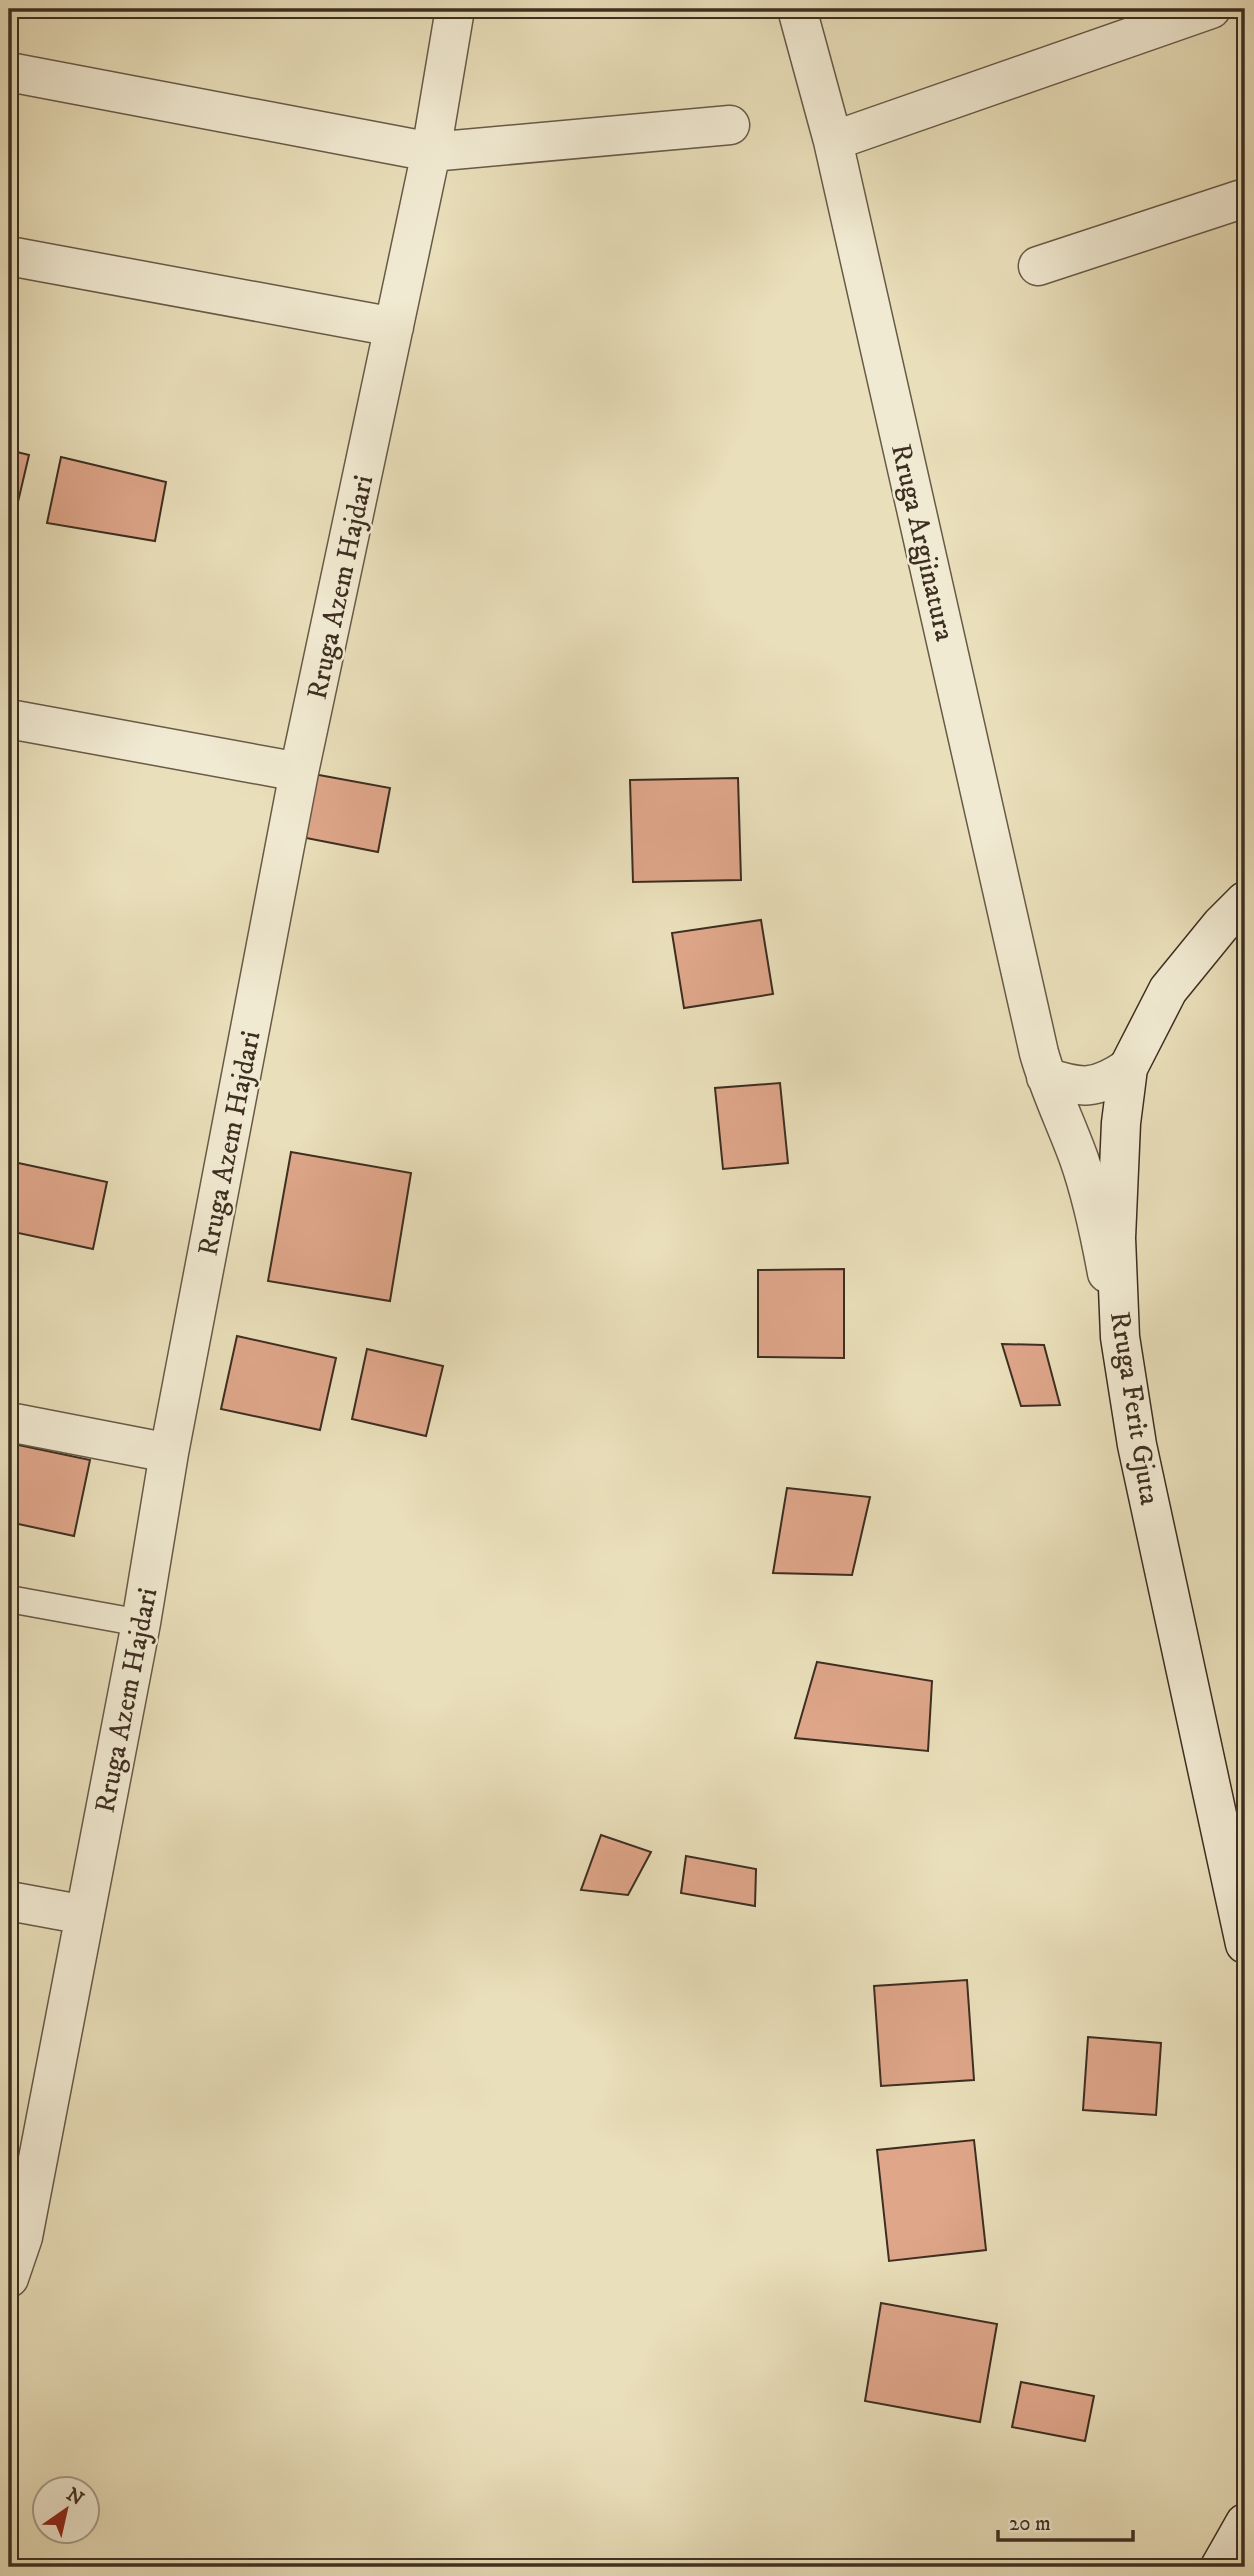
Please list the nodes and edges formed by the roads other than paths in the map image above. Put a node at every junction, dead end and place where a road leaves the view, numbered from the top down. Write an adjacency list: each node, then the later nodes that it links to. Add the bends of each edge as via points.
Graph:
1 (455, 9): 7 (street, Rruga Azem Hajdari)
2 (797, 9): 6 (street, Rruga Argjinatura)
3 (1211, 9): 6 (street)
4 (9, 72): 7 (street)
5 (730, 125): 7 (street)
6 (833, 141): 16 (street, Rruga Argjinatura)
7 (430, 152): 11 (street, Rruga Azem Hajdari)
8 (1245, 198): 10 (street)
9 (9, 256): 11 (street)
10 (1038, 266)
11 (394, 327): 13 (street, Rruga Azem Hajdari)
12 (9, 719): 13 (street)
13 (299, 772): 19 (street, Rruga Azem Hajdari)
14 (1245, 901): 15 (street, Rruga Ferit Gjuta, via 1168,990)
15 (1128, 1068): 16 (street, via 1109,1081 1090,1086); 17 (street, Rruga Ferit Gjuta, via 1116,1238)
16 (1046, 1077): 17 (street, Rruga Argjinatura, via 1097,1221)
17 (1120, 1337): 24 (street, Rruga Ferit Gjuta, via 1137,1445)
18 (9, 1422): 19 (street)
19 (169, 1453): 21 (street, Rruga Azem Hajdari)
20 (9, 1599): 21 (lane)
21 (141, 1623): 23 (street, Rruga Azem Hajdari)
22 (9, 1901): 23 (street)
23 (85, 1915): 25 (street, Rruga Azem Hajdari)
24 (1245, 1944)
25 (16, 2235): 26 (street, Rruga Azem Hajdari)
26 (9, 2278)
27 (1245, 2523): 28 (street)
28 (1220, 2567)

